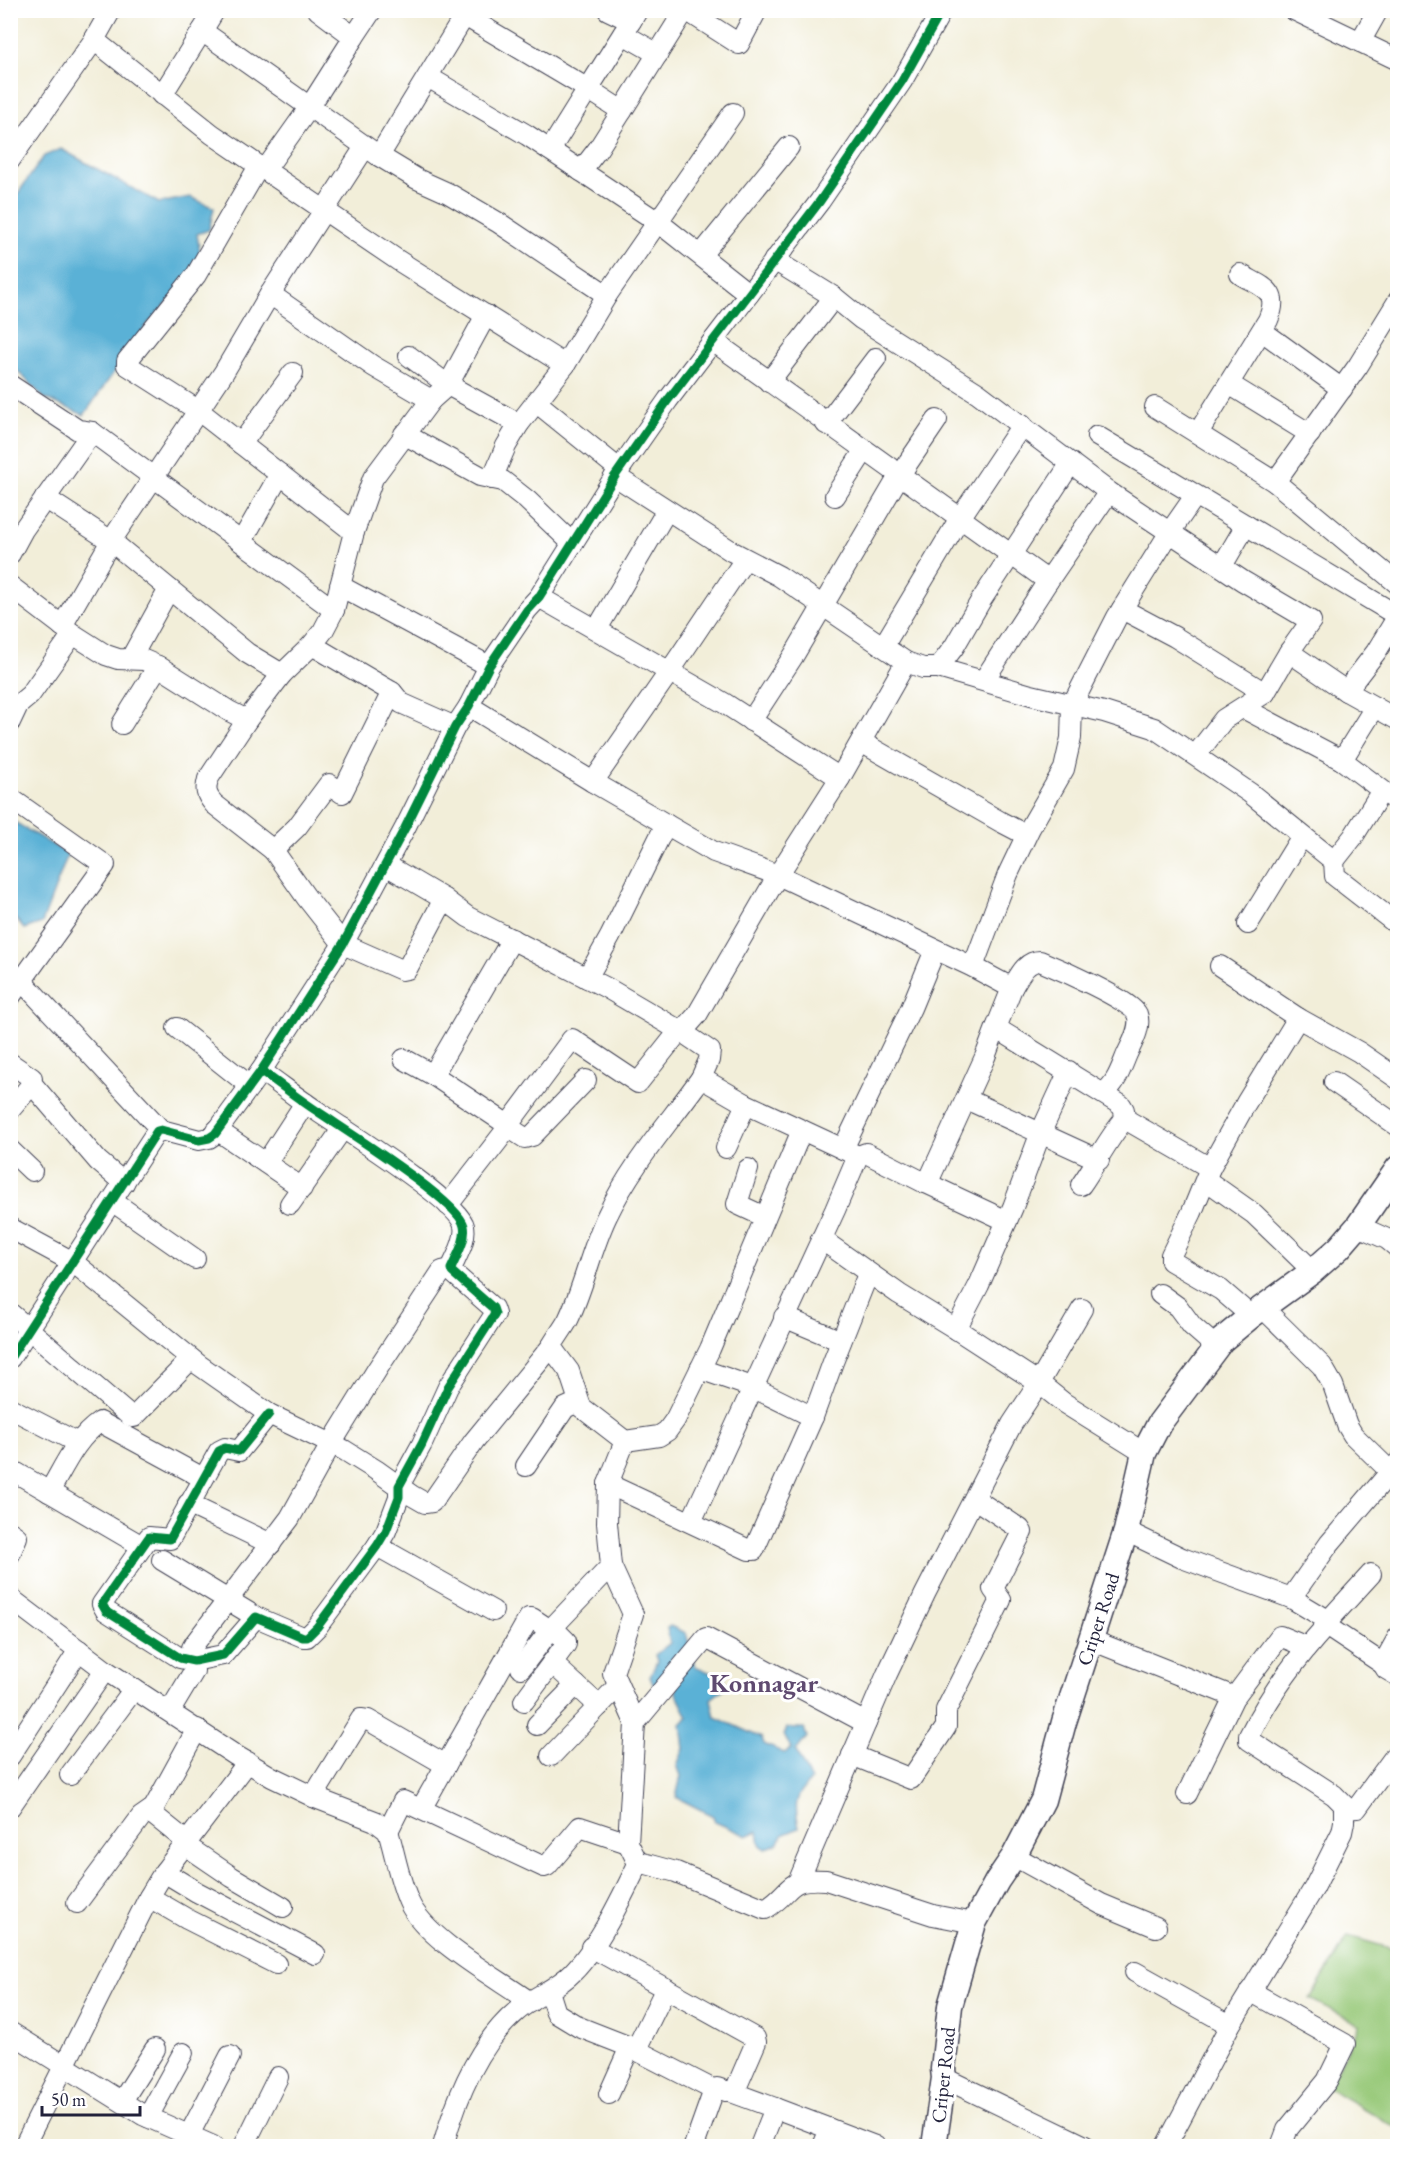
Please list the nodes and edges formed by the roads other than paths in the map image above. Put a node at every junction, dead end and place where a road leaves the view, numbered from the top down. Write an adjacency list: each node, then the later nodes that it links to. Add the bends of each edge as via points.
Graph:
1 (111, 10): 15 (street)
2 (215, 10): 13 (street)
3 (318, 10): 14 (street)
4 (372, 10): 14 (street)
5 (609, 10): 12 (street)
6 (686, 10): 7 (street, via 739,44); 17 (street)
7 (757, 10)
8 (942, 10): 34 (street, via 902,81 820,201)
9 (1294, 10): 16 (street)
10 (1378, 10): 16 (street)
11 (466, 13): 19 (street); 20 (street)
12 (630, 22): 17 (street); 20 (street)
13 (202, 31): 21 (street); 22 (street)
14 (354, 37): 22 (street)
15 (94, 40): 21 (street); 28 (street)
16 (1360, 42): 18 (street)
17 (658, 54): 23 (street)
18 (1398, 60)
19 (428, 77): 26 (street); 27 (street)
20 (588, 89): 23 (street); 26 (street)
21 (162, 95): 29 (street)
22 (309, 108): 27 (street); 29 (street)
23 (622, 111): 30 (street)
24 (733, 113): 32 (street)
25 (789, 147): 33 (street)
26 (550, 150): 30 (street)
27 (372, 151): 31 (street); 38 (street, via 500,223)
28 (10, 160)
29 (262, 168): 31 (street); 56 (street, via 196,275 127,362)
30 (581, 171): 32 (street)
31 (324, 211): 36 (street); 41 (street)
32 (658, 222): 33 (street); 38 (street)
33 (701, 255): 37 (street)
34 (774, 260): 37 (street); 39 (street)
35 (1240, 273): 42 (street, via 1272,296 1274,308)
36 (270, 294): 53 (street, via 373,366); 56 (street)
37 (749, 294): 43 (street)
38 (607, 295): 46 (street)
39 (834, 297): 48 (street); 60 (street)
40 (1398, 301): 51 (street)
41 (486, 315): 46 (street); 49 (street)
42 (1262, 331): 50 (street); 51 (street)
43 (713, 341): 48 (street); 69 (street)
44 (409, 356): 49 (street)
45 (876, 358): 59 (street)
46 (565, 365): 54 (street)
47 (293, 373): 66 (street)
48 (769, 382): 59 (street)
49 (448, 384): 53 (street); 58 (street)
50 (1229, 384): 62 (street); 64 (street)
51 (1342, 389): 64 (street)
52 (14, 394): 61 (street, via 78,430)
53 (431, 399): 63 (street)
54 (536, 402): 58 (street); 69 (street)
55 (1155, 407): 62 (street)
56 (199, 411): 66 (street); 72 (street)
57 (937, 420): 71 (street)
58 (519, 424): 73 (street)
59 (826, 424): 67 (street)
60 (1022, 426): 68 (street); 80 (street)
61 (92, 432): 72 (street); 78 (street)
62 (1198, 433): 74 (street)
63 (404, 434): 73 (street); 82 (street, via 373,478)
64 (1310, 434): 74 (street)
65 (1097, 436): 77 (street)
66 (241, 444): 70 (street)
67 (864, 451): 71 (street); 76 (street)
68 (1071, 463): 75 (street); 88 (street)
69 (617, 473): 79 (street); 86 (street)
70 (280, 474): 82 (street); 85 (street)
71 (898, 476): 80 (street); 97 (street)
72 (154, 477): 84 (street); 85 (street)
73 (492, 479): 86 (street, via 513,488)
74 (1275, 482): 92 (street)
75 (1108, 492): 83 (street); 91 (street)
76 (835, 496)
77 (1195, 496): 81 (street); 83 (street)
78 (45, 498): 84 (street); 87 (street)
79 (667, 510): 89 (street); 101 (street)
80 (960, 518): 88 (street); 104 (street)
81 (1246, 525): 90 (street); 100 (street)
82 (354, 532): 94 (street)
83 (1170, 532): 90 (street); 98 (street)
84 (111, 541): 95 (street); 102 (street)
85 (242, 541): 99 (street)
86 (573, 544): 96 (street)
87 (10, 554)
88 (1012, 555): 91 (street); 110 (street)
89 (745, 558): 97 (street); 111 (street)
90 (1222, 566): 105 (street, via 1311,621)
91 (1048, 581): 113 (street)
92 (1398, 584)
93 (10, 586): 102 (street)
94 (340, 586): 99 (street); 109 (street)
95 (169, 589): 106 (street); 112 (street, via 247,653)
96 (539, 597): 101 (street); 109 (street)
97 (823, 605): 104 (street); 123 (street)
98 (1122, 609): 116 (street); 117 (street)
99 (334, 610): 103 (street)
100 (1398, 616): 114 (street)
101 (597, 629): 111 (street)
102 (67, 630): 106 (street, via 112,657); 124 (street)
103 (312, 645): 112 (street); 115 (street)
104 (884, 645): 107 (street)
105 (1288, 652): 114 (street); 116 (street)
106 (131, 658): 108 (street)
107 (906, 662): 110 (street); 127 (street)
108 (158, 666): 121 (street); 125 (street)
109 (489, 666): 118 (street)
110 (938, 668): 113 (street)
111 (670, 671): 123 (street); 131 (street)
112 (282, 674): 121 (street)
113 (984, 680): 117 (street)
114 (1346, 691): 119 (street)
115 (392, 692): 126 (street, via 401,704); 137 (street, via 342,793 329,784 297,827)
116 (1265, 693): 120 (street)
117 (1072, 705): 128 (street, via 1154,728); 135 (street, via 1071,738 1064,769)
118 (469, 706): 126 (street); 131 (street)
119 (1375, 707): 122 (street); 129 (street)
120 (1244, 708): 128 (street, via 1224,719); 129 (street)
121 (246, 720): 137 (street, via 208,779 207,795)
122 (1398, 720)
123 (751, 721): 130 (street)
124 (10, 722)
125 (122, 724)
126 (455, 727): 139 (street)
127 (861, 742): 130 (street); 135 (street)
128 (1196, 755): 136 (street)
129 (1342, 760): 132 (street)
130 (840, 778): 140 (street)
131 (593, 782): 134 (street)
132 (1389, 797): 138 (street)
133 (10, 798): 150 (street, via 105,865)
134 (666, 824): 140 (street, via 714,852); 149 (street)
135 (1026, 835): 148 (street)
136 (1302, 836): 138 (street); 143 (street)
137 (273, 850): 145 (street)
138 (1334, 861): 142 (street, via 1335,876)
139 (386, 865): 141 (street); 145 (street)
140 (778, 875): 146 (street); 155 (street, via 697,1015)
141 (444, 899): 144 (street, via 468,917); 145 (street, via 406,970)
142 (1395, 915)
143 (1248, 924)
144 (512, 939): 149 (street); 159 (street)
145 (343, 944): 161 (street)
146 (935, 950): 148 (street); 181 (street)
147 (1220, 966): 152 (street)
148 (973, 967): 151 (street)
149 (587, 978): 155 (street)
150 (14, 983): 175 (street)
151 (1012, 988): 154 (street); 166 (street, via 1027,965 1040,961 1122,1000 1134,1010 1137,1032 1116,1079)
152 (1298, 1018): 163 (street); 187 (street)
153 (177, 1028): 161 (street)
154 (996, 1028): 158 (street); 167 (street)
155 (682, 1032): 162 (street, via 710,1051); 172 (street, via 638,1083 571,1039)
156 (404, 1059): 159 (street)
157 (10, 1063): 160 (street)
158 (1069, 1071): 166 (street); 178 (street)
159 (433, 1075): 172 (street)
160 (32, 1078)
161 (256, 1078): 168 (street); 176 (street)
162 (700, 1078): 169 (street); 214 (street, via 620,1190 568,1319)
163 (1398, 1079)
164 (586, 1080): 172 (street, via 532,1136 525,1138)
165 (1334, 1082): 173 (street)
166 (1103, 1093): 171 (street, via 1123,1107)
167 (966, 1099): 178 (street); 189 (street)
168 (305, 1103): 174 (street); 183 (street)
169 (746, 1104): 177 (street); 179 (street)
170 (10, 1110): 188 (street, via 32,1084 98,1161)
171 (1125, 1119): 182 (street); 187 (street)
172 (508, 1126): 194 (street)
173 (1398, 1126)
174 (343, 1128): 191 (street); 194 (street)
175 (161, 1130): 176 (street, via 199,1140 209,1138); 188 (street)
176 (217, 1130): 183 (street)
177 (802, 1130): 181 (street); 195 (street)
178 (1041, 1132): 182 (street); 196 (street)
179 (726, 1148)
180 (10, 1150): 186 (street)
181 (850, 1152): 189 (street, via 866,1153); 199 (street)
182 (1099, 1160): 190 (street)
183 (266, 1163): 191 (street)
184 (1398, 1168): 197 (main road, Criper Road)
185 (748, 1169): 195 (street, via 737,1204)
186 (32, 1171)
187 (1208, 1174): 204 (street); 208 (street, via 1171,1255 1172,1261)
188 (124, 1183): 192 (street)
189 (926, 1183): 196 (street)
190 (1081, 1185)
191 (302, 1188): 193 (street)
192 (112, 1201): 201 (street); 202 (street)
193 (290, 1204)
194 (448, 1205): 203 (street, via 464,1227)
195 (765, 1217): 218 (street)
196 (1007, 1221): 212 (street)
197 (1358, 1226): 200 (street); 204 (main road, Criper Road)
198 (10, 1228): 202 (street)
199 (821, 1239): 205 (street); 210 (street)
200 (1398, 1248)
201 (195, 1259)
202 (73, 1262): 211 (street); 217 (street)
203 (451, 1269): 227 (street, via 442,1271 424,1296); 234 (street, via 495,1314 452,1380)
204 (1313, 1271): 208 (main road, Criper Road)
205 (868, 1274): 212 (street); 213 (street)
206 (1160, 1294): 215 (street)
207 (1082, 1309): 219 (street)
208 (1257, 1312): 215 (main road, Criper Road); 231 (street, via 1322,1366 1353,1435)
209 (10, 1313): 211 (street)
210 (784, 1317): 213 (street); 220 (street)
211 (30, 1328): 216 (street); 217 (street, via 131,1417)
212 (956, 1329): 219 (street)
213 (841, 1341): 224 (street)
214 (551, 1347): 221 (street, via 569,1371); 234 (street, via 474,1441 432,1502 425,1503)
215 (1216, 1347): 228 (main road, Criper Road)
216 (10, 1358)
217 (191, 1359): 223 (street)
218 (700, 1370): 220 (street); 225 (street, via 667,1431 650,1439)
219 (1039, 1383): 228 (street); 236 (street, via 1012,1424)
220 (752, 1387): 224 (street); 238 (street)
221 (578, 1402): 225 (street, via 584,1411); 229 (street, via 565,1408)
222 (10, 1407): 226 (street)
223 (269, 1414): 227 (street); 232 (street, via 239,1451 220,1449)
224 (813, 1417): 238 (street, via 754,1550)
225 (625, 1441): 233 (street)
226 (78, 1443): 232 (street, via 103,1423); 235 (street)
227 (331, 1444): 234 (street); 241 (street)
228 (1144, 1453): 239 (main road, Criper Road)
229 (525, 1466)
230 (10, 1468): 235 (street)
231 (1395, 1471): 249 (street, via 1329,1544)
232 (203, 1478): 237 (street)
233 (608, 1484): 238 (street); 246 (street)
234 (399, 1486): 243 (street, via 399,1497)
235 (49, 1492): 242 (street)
236 (975, 1499): 272 (street); 276 (street, via 1022,1532 993,1589 1001,1600 946,1710 946,1727 911,1779)
237 (189, 1504): 241 (street); 242 (street, via 170,1539 150,1536)
238 (691, 1522)
239 (1126, 1531): 249 (street, via 1182,1558); 256 (main road, Criper Road)
240 (10, 1532): 244 (street, via 17,1537)
241 (271, 1544): 250 (street)
242 (142, 1546): 259 (street, via 103,1600 103,1607 174,1654)
243 (377, 1546): 251 (street); 252 (street, via 307,1637)
244 (10, 1554)
245 (162, 1560): 250 (street)
246 (611, 1566): 254 (street); 265 (street, via 633,1614 613,1669)
247 (1371, 1574): 253 (street)
248 (10, 1598): 258 (street)
249 (1291, 1598): 253 (street)
250 (229, 1599): 252 (street); 259 (street, via 192,1648)
251 (493, 1611)
252 (256, 1617): 259 (street, via 225,1654)
253 (1327, 1623): 257 (street); 263 (street)
254 (551, 1629): 260 (street, via 567,1642); 261 (street); 280 (street, via 529,1618)
255 (1398, 1637): 263 (street)
256 (1091, 1640): 267 (street); 291 (main road, Criper Road, via 1043,1800)
257 (1307, 1647): 267 (street, via 1280,1636); 286 (street, via 1267,1700 1249,1740 1334,1795)
258 (79, 1650): 262 (street); 277 (street)
259 (194, 1661): 270 (street, via 194,1671)
260 (552, 1663): 264 (street); 268 (street)
261 (521, 1668)
262 (105, 1670): 266 (street); 284 (street)
263 (1390, 1670)
264 (576, 1685): 269 (street); 273 (street)
265 (618, 1686): 269 (street); 271 (street)
266 (134, 1689): 270 (street); 281 (street)
267 (1235, 1695): 282 (street)
268 (524, 1701)
269 (599, 1706): 278 (street)
270 (170, 1712): 274 (street)
271 (635, 1723): 272 (street, via 706,1638); 289 (street)
272 (866, 1723): 276 (street)
273 (537, 1725)
274 (198, 1729): 279 (street); 287 (street)
275 (1398, 1752): 286 (street, via 1357,1808)
276 (852, 1755): 294 (street)
277 (10, 1756)
278 (551, 1756)
279 (248, 1762): 283 (street); 290 (street)
280 (446, 1765): 283 (street, via 362,1719); 285 (street)
281 (70, 1775)
282 (1187, 1794)
283 (313, 1797): 288 (street, via 375,1821)
284 (10, 1807)
285 (421, 1809): 288 (street, via 402,1801); 289 (street, via 544,1867 580,1827)
286 (1344, 1809): 306 (street, via 1342,1832 1314,1888)
287 (151, 1810): 290 (street); 296 (street, via 141,1816)
288 (388, 1831): 307 (street, via 409,1903 424,1924)
289 (628, 1844): 292 (street)
290 (185, 1845): 293 (street); 297 (street)
291 (1014, 1856): 298 (main road, Criper Road); 299 (street, via 1101,1904)
292 (638, 1863): 294 (street, via 676,1872 765,1909); 300 (street)
293 (164, 1872): 295 (street); 301 (street)
294 (799, 1880): 298 (street, via 826,1880 922,1912)
295 (148, 1897): 302 (street); 314 (street)
296 (77, 1903)
297 (283, 1907)
298 (974, 1923): 316 (main road, Criper Road, via 950,2006)
299 (1156, 1928)
300 (591, 1947): 304 (street); 305 (street, via 573,1972)
301 (315, 1954)
302 (276, 1964)
303 (1135, 1972): 308 (street)
304 (666, 1988): 310 (street, via 639,2043); 318 (street, via 756,2039)
305 (549, 1991): 307 (street); 310 (street, via 556,2013)
306 (1250, 1991): 308 (street); 335 (street, via 1345,2044 1327,2081 1287,2130)
307 (530, 2002): 328 (street, via 516,2012 481,2055 452,2112)
308 (1230, 2025): 334 (street)
309 (10, 2032): 314 (street)
310 (630, 2047): 317 (street); 319 (street)
311 (155, 2049): 320 (street)
312 (183, 2053): 322 (street)
313 (230, 2056): 323 (street)
314 (65, 2066): 320 (street); 325 (street)
315 (278, 2077): 327 (street)
316 (944, 2078): 332 (main road, Criper Road); 333 (street)
317 (714, 2090): 318 (street); 329 (street)
318 (734, 2093): 321 (street)
319 (609, 2094)
320 (122, 2101): 322 (street)
321 (775, 2108): 324 (street); 330 (street)
322 (148, 2117): 323 (street)
323 (189, 2135): 326 (street)
324 (827, 2138): 331 (street)
325 (24, 2146)
326 (213, 2146)
327 (244, 2146)
328 (443, 2146)
329 (694, 2146)
330 (760, 2146)
331 (874, 2146)
332 (934, 2146)
333 (1085, 2146)
334 (1166, 2146)
335 (1281, 2146)

